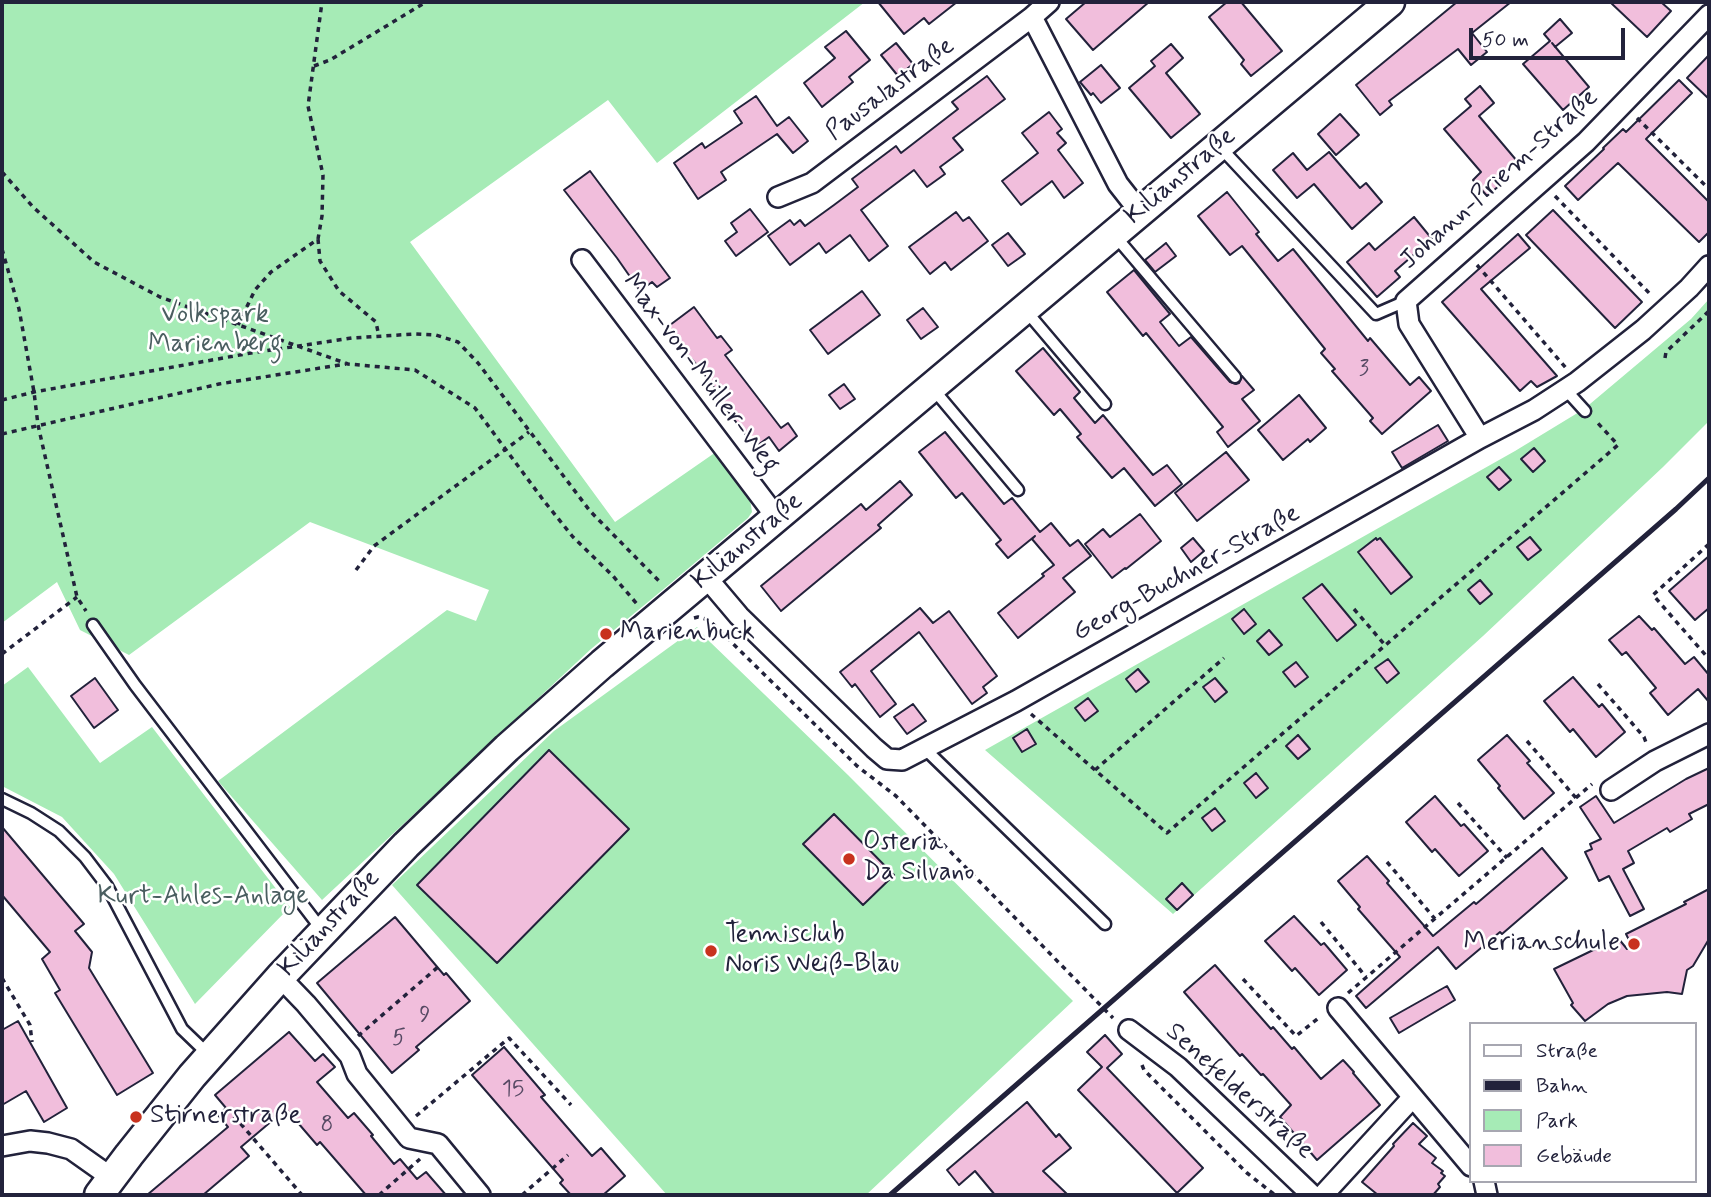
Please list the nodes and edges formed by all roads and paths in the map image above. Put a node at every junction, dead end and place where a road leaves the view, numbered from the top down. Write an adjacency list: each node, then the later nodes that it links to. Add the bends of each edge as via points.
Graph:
1 (322, 2): 7 (path)
2 (426, 2): 7 (path)
3 (1049, 2): 6 (street, Pausalastraße)
4 (1390, 2): 9 (main road, Kilianstraße)
5 (1709, 15): 8 (street, Johann-Priem-Straße)
6 (1032, 17): 13 (street, Pausalastraße, via 812,183); 14 (street, via 1118,184)
7 (314, 66): 16 (path, via 308,106 323,174)
8 (1623, 104): 11 (street, Johann-Priem-Straße); 12 (path)
9 (1219, 145): 14 (main road, Kilianstraße); 21 (lane, via 1376,314)
10 (2, 172): 25 (path, via 94,262 160,298)
11 (1541, 182): 18 (street, Johann-Priem-Straße); 23 (path)
12 (1709, 189)
13 (778, 197)
14 (1140, 212): 15 (main road, Kilianstraße)
15 (1113, 234): 22 (main road, Kilianstraße); 30 (lane)
16 (318, 239): 25 (path, via 271,272 255,290); 26 (path, via 320,261 339,291 376,323)
17 (2, 249): 33 (path)
18 (1465, 250): 21 (street, Johann-Priem-Straße); 31 (path)
19 (582, 260): 44 (street, Max-von-Müller-Weg)
20 (1709, 266): 23 (street, Georg-Buchner-Straße)
21 (1406, 301): 41 (street, Johann-Priem-Straße, via 1409,324)
22 (1025, 309): 32 (main road, Kilianstraße); 35 (lane)
23 (1665, 310): 31 (street, Georg-Buchner-Straße)
24 (1709, 311): 28 (path)
25 (238, 325): 27 (path)
26 (379, 337): 27 (path); 39 (path, via 436,335 458,342)
27 (297, 347): 29 (path); 33 (path)
28 (1665, 358)
29 (348, 363): 38 (path, via 219,384); 42 (path, via 415,370 475,408)
30 (1235, 377)
31 (1571, 386): 36 (lane); 41 (street, Georg-Buchner-Straße)
32 (932, 387): 43 (lane); 44 (main road, Kilianstraße)
33 (34, 392): 34 (path); 38 (path)
34 (2, 400)
35 (1105, 404)
36 (1585, 411)
37 (1594, 419): 53 (path, via 1618,445)
38 (38, 425): 40 (path); 48 (path)
39 (529, 432): 42 (path); 51 (path, via 590,511 663,584)
40 (2, 434)
41 (1480, 438): 58 (street, Georg-Buchner-Straße)
42 (506, 449): 46 (path, via 374,546); 50 (path, via 573,537)
43 (1018, 490)
44 (777, 518): 47 (main road, Kilianstraße)
45 (1709, 544): 56 (path, via 1653,595)
46 (356, 570)
47 (706, 577): 51 (main road, Kilianstraße); 61 (street, Georg-Buchner-Straße, via 739,616 887,759 902,760)
48 (77, 597): 52 (path); 54 (path)
49 (1354, 609): 53 (path)
50 (642, 611)
51 (682, 611): 73 (main road, Kilianstraße, via 602,664 433,817); 80 (path, via 709,620 857,766 896,796)
52 (93, 625): 73 (lane)
53 (1385, 645): 63 (path, via 1167,833)
54 (2, 654)
55 (1224, 658): 63 (path)
56 (1709, 660)
57 (1598, 684): 62 (path, via 1644,737)
58 (1016, 701): 61 (street, Georg-Buchner-Straße); 63 (path)
59 (1709, 734): 62 (street)
60 (1527, 741): 65 (path)
61 (925, 749): 72 (lane)
62 (1655, 761): 64 (street)
63 (1095, 770)
64 (1611, 790): 65 (path, via 1593,783)
65 (1576, 798): 68 (path)
66 (2, 799): 83 (lane, via 59,831 85,857 107,887 182,1029)
67 (1458, 803): 68 (path)
68 (1507, 858): 70 (path)
69 (1387, 862): 70 (path)
70 (1435, 919): 76 (path)
71 (1321, 922): 76 (path)
72 (1105, 924)
73 (322, 931): 75 (main road, Kilianstraße)
74 (438, 967): 82 (path)
75 (280, 977): 82 (street); 83 (main road, Kilianstraße)
76 (1367, 977): 79 (path)
77 (2, 978): 81 (path, via 30,1025)
78 (1243, 979): 79 (path, via 1296,1036)
79 (1336, 1006): 84 (street)
80 (1129, 1030): 97 (path, via 1144,1070); 98 (street, Senefelderstraße, via 1178,1067)
81 (33, 1042)
82 (344, 1048): 87 (street, via 357,1074)
83 (210, 1056): 92 (main road, Kilianstraße)
84 (1413, 1097): 91 (street); 99 (street, Senefelderstraße)
85 (571, 1105): 87 (path, via 509,1038)
86 (234, 1116): 93 (path)
87 (401, 1129): 88 (street, via 409,1138)
88 (438, 1144): 94 (path); 95 (street)
89 (2, 1146): 92 (street, via 30,1141 71,1149)
90 (568, 1155): 96 (path)
91 (1470, 1165)
92 (106, 1187)
93 (302, 1195)
94 (379, 1195)
95 (480, 1195)
96 (522, 1195)
97 (1275, 1195)
98 (1312, 1195)
99 (1322, 1195)

